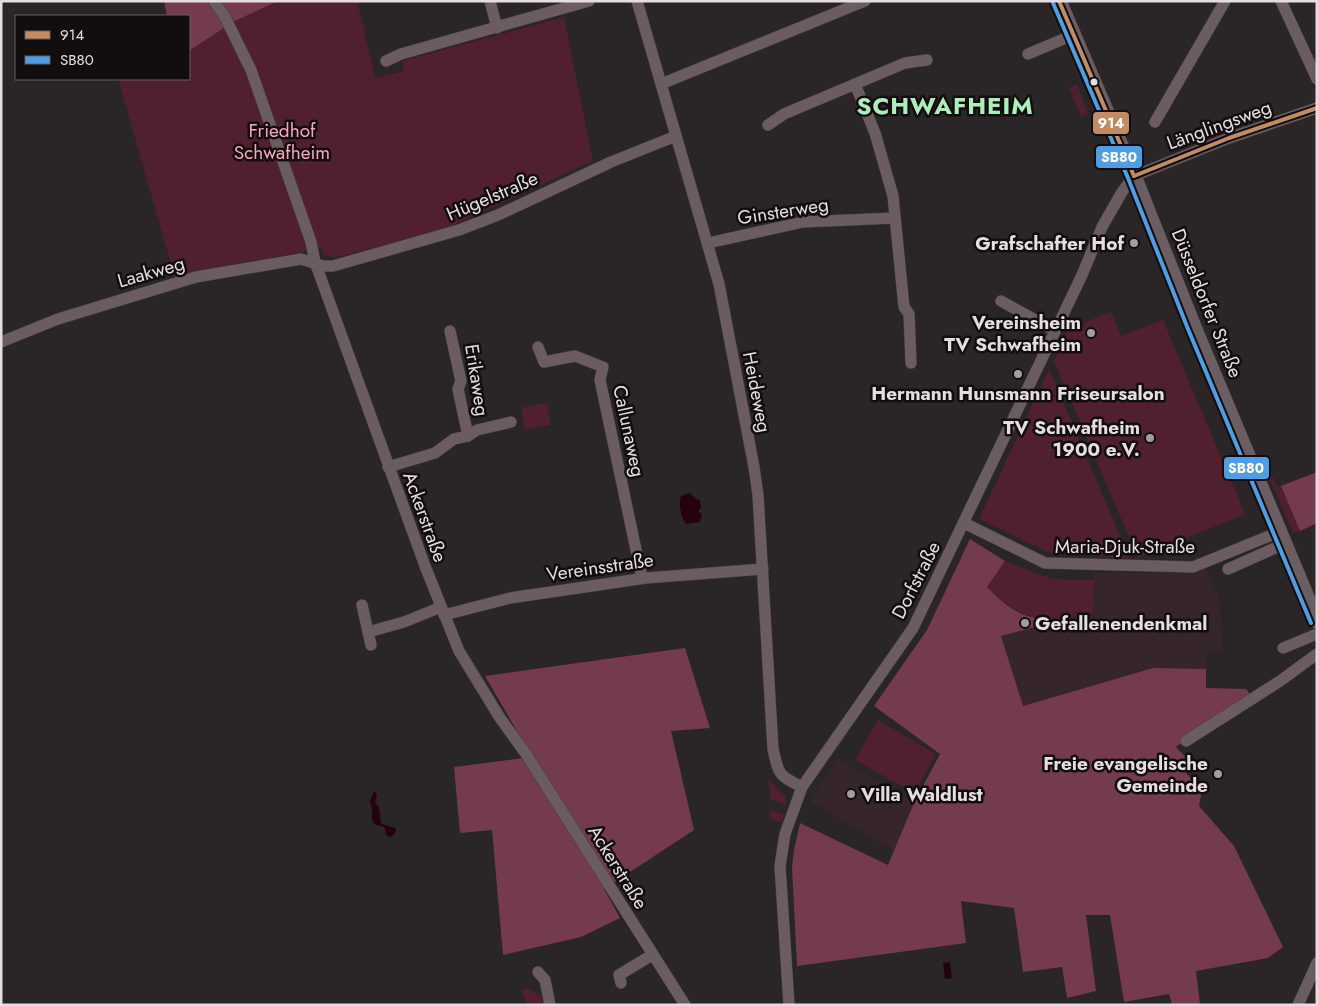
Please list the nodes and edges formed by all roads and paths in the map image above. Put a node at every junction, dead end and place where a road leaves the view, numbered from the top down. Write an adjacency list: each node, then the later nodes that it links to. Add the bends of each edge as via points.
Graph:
1 (214, 1): 25 (street, Ackerstraße, via 251,70 311,242)
2 (490, 1): 10 (street)
3 (589, 1): 10 (street)
4 (637, 1): 16 (street, Heideweg)
5 (865, 1): 9 (street)
6 (1059, 1): 11 (main road, Düsseldorfer Straße)
7 (1224, 1): 19 (street)
8 (1281, 1): 15 (street)
9 (850, 4): 16 (street)
10 (497, 28): 14 (street)
11 (1073, 34): 12 (street); 22 (main road, Düsseldorfer Straße)
12 (1028, 54)
13 (927, 60): 17 (street, via 905,63)
14 (386, 61)
15 (1317, 79)
16 (661, 84): 21 (street, Heideweg)
17 (855, 84): 20 (street, via 784,114); 23 (street, via 883,157 893,196)
18 (1317, 108): 22 (street, Länglingsweg, via 1228,138)
19 (1155, 122)
20 (768, 125)
21 (676, 136): 24 (street, Heideweg); 25 (street, Hügelstraße, via 611,162 498,216 459,230 333,266)
22 (1134, 176): 28 (street, Dorfstraße, via 1102,227); 36 (main road, Düsseldorfer Straße)
23 (894, 218): 24 (street, Ginsterweg, via 803,222); 31 (street, via 904,308 909,314)
24 (708, 243): 37 (street, Heideweg, via 719,284 754,468)
25 (315, 262): 29 (street, Laakweg, via 301,259 196,276 58,319); 34 (street, Ackerstraße)
26 (1002, 301): 28 (street)
27 (450, 331): 33 (street, Erikaweg)
28 (1055, 331): 35 (street, Dorfstraße)
29 (1, 342)
30 (538, 347): 39 (street, Callunaweg, via 544,362 575,356 603,367 600,380)
31 (912, 363)
32 (511, 422): 33 (street, Erikaweg, via 477,430)
33 (468, 436): 34 (street, Erikaweg, via 454,439 436,453)
34 (388, 467): 41 (street, Ackerstraße)
35 (964, 524): 36 (street, Maria-Djuk-Straße, via 1045,563 1193,567); 49 (street, Dorfstraße, via 913,628)
36 (1282, 538): 38 (street); 42 (main road, Düsseldorfer Straße)
37 (763, 569): 39 (street, Vereinsstraße); 49 (street, Heideweg, via 773,749 778,770 787,780)
38 (1228, 569)
39 (642, 578): 41 (street, Vereinsstraße)
40 (362, 605): 43 (street)
41 (443, 611): 43 (street, Vereinsstraße); 50 (street, Ackerstraße, via 459,651)
42 (1317, 620)
43 (368, 632): 45 (street)
44 (1317, 634): 46 (street)
45 (371, 645)
46 (1283, 648)
47 (1317, 654): 48 (street)
48 (1186, 741)
49 (802, 787): 56 (street, Dorfstraße, via 785,834 780,866)
50 (652, 955): 53 (street, via 619,975); 55 (street, Ackerstraße)
51 (1317, 963): 57 (street)
52 (538, 972): 54 (street, via 545,980)
53 (620, 983)
54 (550, 1005)
55 (685, 1005)
56 (789, 1005)
57 (1298, 1005)

